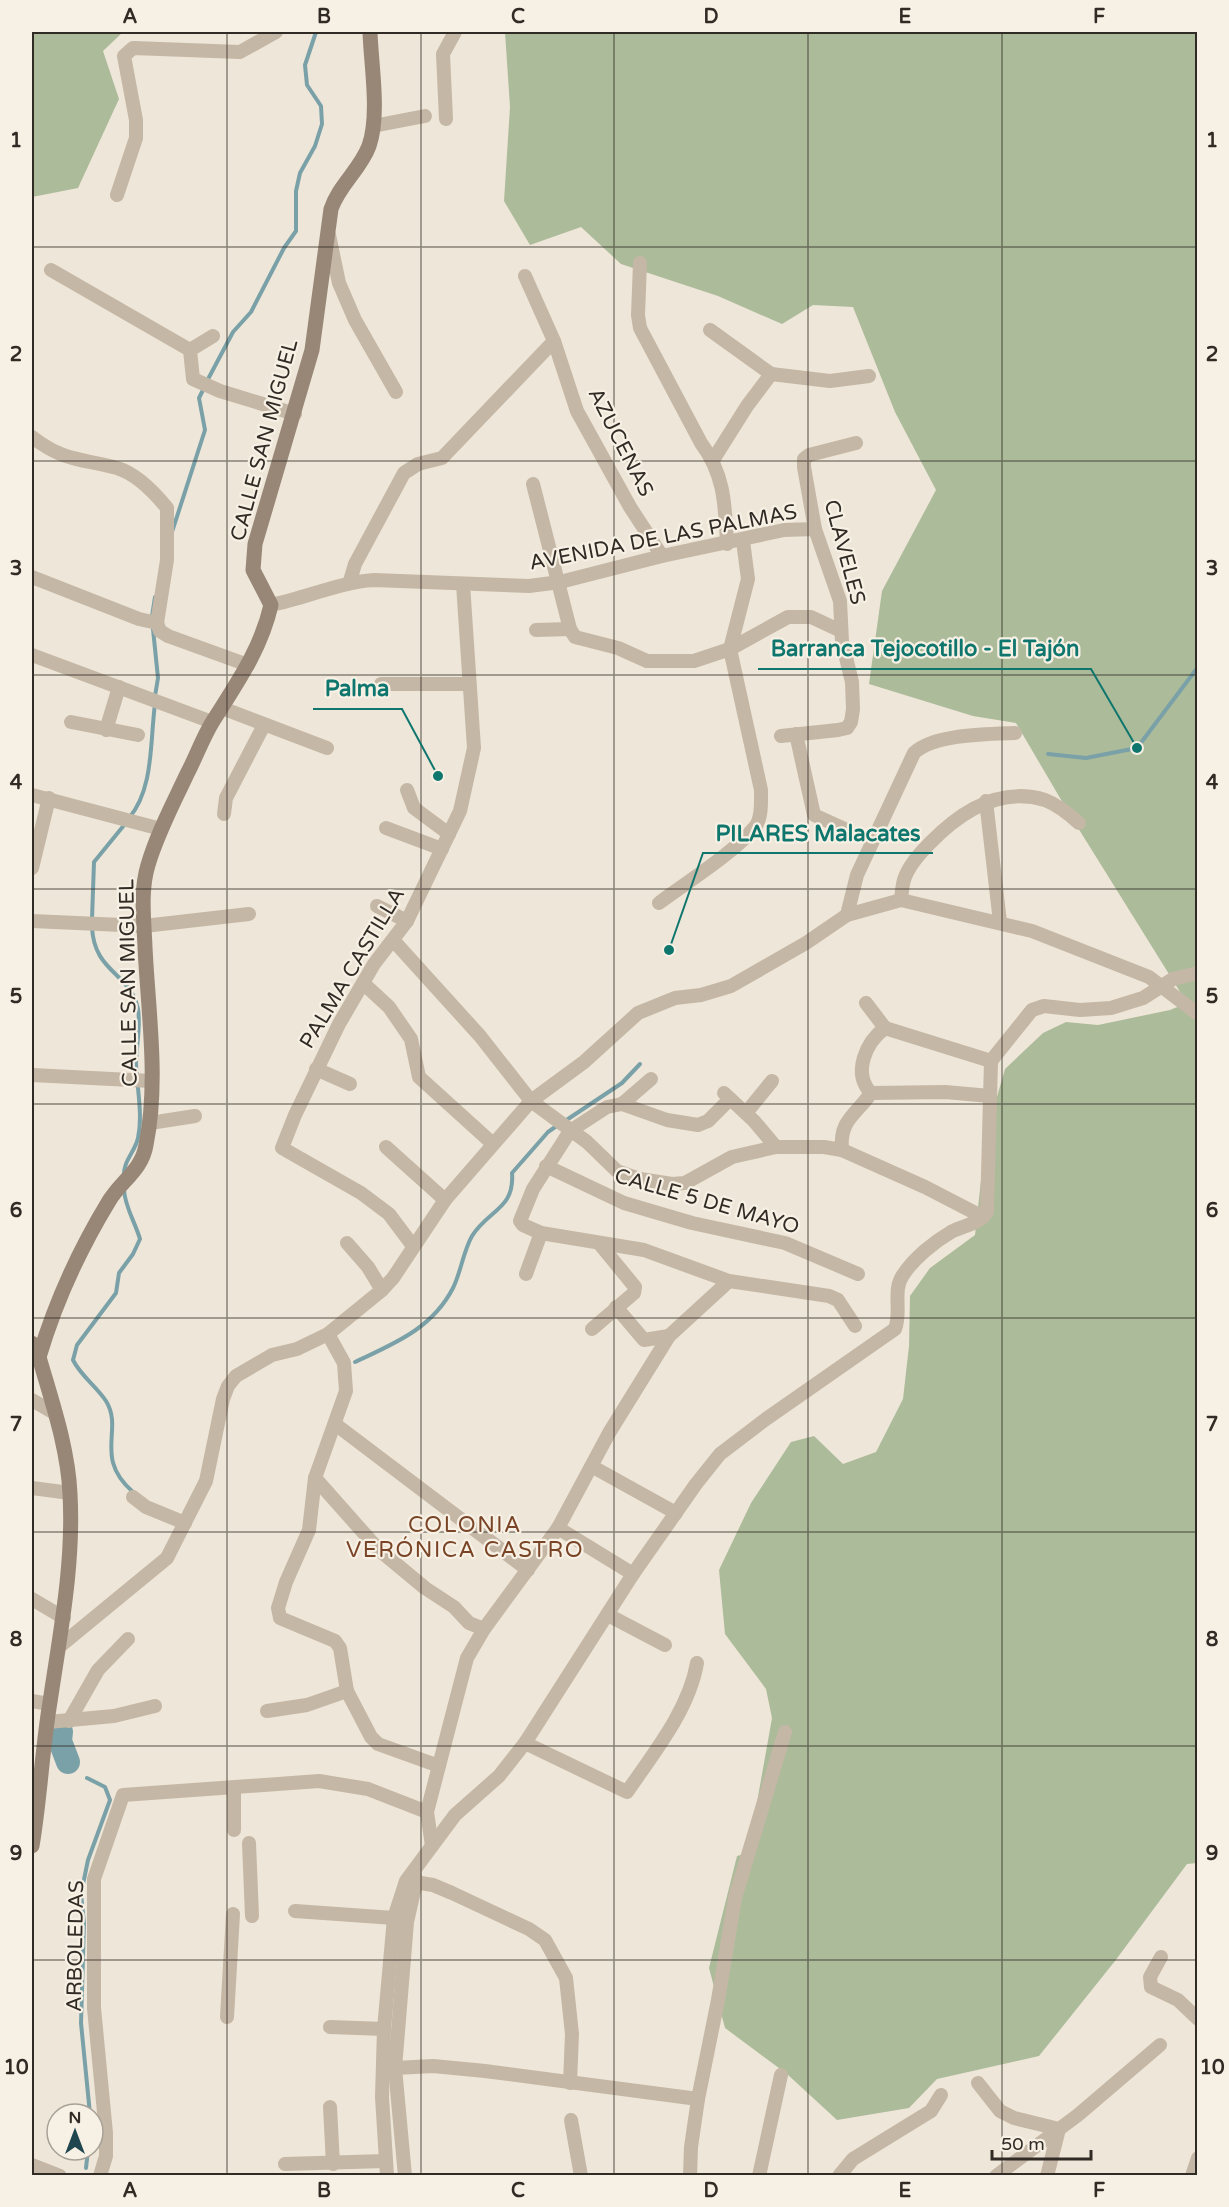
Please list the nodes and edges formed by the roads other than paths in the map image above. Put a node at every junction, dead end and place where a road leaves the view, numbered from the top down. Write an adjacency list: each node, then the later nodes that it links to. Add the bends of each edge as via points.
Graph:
1 (276, 32): 7 (street, via 240,51 126,51 136,138)
2 (370, 32): 6 (street, CALLE SAN MIGUEL)
3 (455, 32): 5 (street, via 443,54)
4 (425, 116): 6 (street)
5 (446, 119)
6 (373, 126): 8 (street, CALLE SAN MIGUEL, via 360,165 335,195)
7 (117, 195)
8 (327, 230): 18 (street, via 339,283); 19 (street, CALLE SAN MIGUEL, via 312,350)
9 (640, 263): 22 (street, via 641,330)
10 (51, 270): 15 (street)
11 (525, 276): 14 (street, AZUCENAS)
12 (710, 330): 16 (street)
13 (213, 336): 15 (street)
14 (554, 341): 27 (street, AZUCENAS, via 577,411); 29 (street, via 442,458 418,464 404,473 355,564)
15 (190, 350): 19 (street, via 193,379)
16 (771, 374): 17 (street, via 830,381); 22 (street)
17 (869, 376)
18 (396, 392)
19 (295, 414): 32 (street, CALLE SAN MIGUEL, via 255,544 253,570)
20 (32, 436): 33 (street, via 65,458 119,468 144,483 166,508 167,560)
21 (856, 443): 24 (street, CLAVELES, via 804,459)
22 (713, 460): 26 (street, via 725,494)
23 (533, 484): 30 (street)
24 (815, 529): 25 (street, AVENIDA DE LAS PALMAS, via 784,530); 36 (street, CLAVELES, via 840,601)
25 (743, 541): 26 (street, AVENIDA DE LAS PALMAS); 37 (street, via 748,579)
26 (727, 544): 27 (street, AVENIDA DE LAS PALMAS)
27 (662, 556): 30 (street, AVENIDA DE LAS PALMAS)
28 (32, 577): 33 (street)
29 (350, 581): 31 (street, AVENIDA DE LAS PALMAS); 32 (street, AVENIDA DE LAS PALMAS, via 329,591)
30 (560, 582): 31 (street, AVENIDA DE LAS PALMAS, via 529,586); 34 (street)
31 (463, 584): 41 (street, PALMA CASTILLA)
32 (271, 604): 39 (street, CALLE SAN MIGUEL, via 261,642)
33 (152, 622): 39 (street, via 168,636)
34 (570, 629): 35 (street); 37 (street, via 584,641 618,648 646,661 694,661)
35 (536, 630)
36 (841, 631): 37 (street, via 811,617 788,617); 49 (street, CLAVELES, via 852,682 851,722 847,728)
37 (730, 649): 66 (street, via 761,790 756,825 736,845)
38 (32, 655): 42 (street)
39 (248, 665): 43 (street, CALLE SAN MIGUEL)
40 (381, 684): 41 (street)
41 (469, 684): 62 (street, PALMA CASTILLA, via 474,748 460,811)
42 (119, 687): 45 (street); 47 (street)
43 (222, 708): 45 (street, CALLE SAN MIGUEL); 46 (street)
44 (71, 722): 47 (street)
45 (212, 722): 59 (street, CALLE SAN MIGUEL)
46 (264, 725): 52 (street); 57 (street, via 226,798)
47 (106, 730): 50 (street)
48 (1015, 733): 69 (street, via 924,744 914,753 857,875)
49 (796, 734): 51 (street, CLAVELES); 61 (street, via 814,815)
50 (138, 735)
51 (781, 736)
52 (327, 748)
53 (407, 790): 62 (street, via 414,808)
54 (32, 795): 55 (street)
55 (49, 798): 59 (street); 64 (street)
56 (986, 801): 58 (street, via 1015,797 1044,800); 65 (street, via 945,828 921,852 904,878); 72 (street)
57 (224, 814)
58 (1079, 823)
59 (161, 828): 73 (street, CALLE SAN MIGUEL, via 144,886)
60 (386, 828): 63 (street)
61 (847, 831)
62 (449, 834): 63 (street, PALMA CASTILLA)
63 (442, 849): 71 (street, PALMA CASTILLA)
64 (32, 868)
65 (901, 900): 69 (street); 72 (street)
66 (659, 903)
67 (377, 906): 71 (street)
68 (249, 914): 73 (street)
69 (847, 915): 90 (street, via 731,986 675,998 638,1013 584,1062)
70 (32, 921): 73 (street)
71 (407, 921): 74 (street, PALMA CASTILLA)
72 (1000, 922): 77 (street, via 1126,967)
73 (144, 926): 85 (street, CALLE SAN MIGUEL)
74 (393, 940): 76 (street, PALMA CASTILLA); 90 (street, via 480,1036)
75 (1197, 973): 77 (street)
76 (363, 983): 82 (street, PALMA CASTILLA); 96 (street, via 389,1007 411,1040 419,1077)
77 (1160, 986): 79 (street); 81 (street, via 1143,998 1111,1008 1044,1006 1032,1010)
78 (866, 1002): 80 (street)
79 (1197, 1014)
80 (885, 1028): 81 (street); 88 (street, via 864,1054 862,1067)
81 (991, 1061): 89 (street)
82 (316, 1069): 87 (street); 106 (street, PALMA CASTILLA, via 282,1148 389,1214)
83 (32, 1075): 85 (street)
84 (651, 1079): 91 (street)
85 (148, 1081): 94 (street, CALLE SAN MIGUEL)
86 (772, 1081): 92 (street)
87 (350, 1084)
88 (871, 1093): 89 (street); 99 (street, via 844,1125 840,1136)
89 (990, 1096): 102 (street, via 987,1212)
90 (531, 1101): 95 (street); 96 (street)
91 (622, 1104): 92 (street, via 667,1120 698,1125 708,1121 727,1096); 95 (street, via 607,1107)
92 (746, 1113): 98 (street)
93 (195, 1116): 94 (street)
94 (150, 1123): 117 (street, CALLE SAN MIGUEL, via 146,1149 136,1169 76,1259 54,1306)
95 (569, 1130): 98 (street, via 617,1171 672,1184 685,1183 732,1157); 100 (street)
96 (493, 1144): 101 (street)
97 (386, 1147): 101 (street)
98 (776, 1147): 99 (street)
99 (842, 1150): 102 (street)
100 (546, 1166): 103 (street, via 520,1221); 108 (street, CALLE 5 DE MAYO, via 624,1203 692,1223 785,1243)
101 (445, 1200): 106 (street)
102 (983, 1217): 126 (street, via 952,1232 922,1254 901,1277 895,1329 720,1454)
103 (542, 1233): 104 (street); 107 (street)
104 (599, 1242): 109 (street, via 644,1250); 111 (street, via 635,1287 630,1298)
105 (347, 1243): 110 (street, via 368,1266)
106 (413, 1246): 110 (street)
107 (526, 1274)
108 (858, 1274)
109 (729, 1281): 112 (street, via 830,1296 838,1300); 115 (street)
110 (382, 1290): 114 (street)
111 (616, 1307): 113 (street); 115 (street, via 644,1340)
112 (855, 1326)
113 (592, 1329)
114 (328, 1334): 120 (street, via 347,1376); 127 (street, via 272,1355 228,1386 206,1481)
115 (669, 1336): 121 (street, via 609,1433)
116 (32, 1343): 117 (street)
117 (39, 1357): 119 (street)
118 (32, 1400): 119 (street)
119 (56, 1414): 124 (street)
120 (335, 1424): 122 (street); 129 (street)
121 (593, 1467): 126 (street); 128 (street)
122 (315, 1478): 134 (street, via 378,1549 469,1623); 139 (street, via 309,1530 278,1608 280,1618 335,1641 340,1648)
123 (32, 1488): 124 (street)
124 (70, 1493): 133 (street)
125 (133, 1497): 127 (street)
126 (676, 1513): 130 (street)
127 (184, 1522): 137 (street, via 160,1566)
128 (558, 1528): 129 (street); 130 (street)
129 (528, 1570): 134 (street)
130 (633, 1574): 132 (street)
131 (32, 1599): 133 (street)
132 (608, 1615): 136 (street); 147 (street)
133 (64, 1618): 137 (street)
134 (483, 1629): 148 (street, via 467,1658)
135 (128, 1639): 144 (street, via 98,1670)
136 (665, 1645)
137 (60, 1646): 141 (street)
138 (697, 1663): 147 (street, via 666,1733 627,1792)
139 (346, 1691): 143 (street, via 307,1705); 148 (street, via 378,1744)
140 (32, 1701): 141 (street)
141 (49, 1704): 145 (street)
142 (155, 1706): 144 (street)
143 (267, 1711)
144 (69, 1721): 145 (street)
145 (48, 1722): 154 (street)
146 (785, 1732): 171 (street, via 735,1898)
147 (525, 1743): 153 (street, via 498,1776 455,1815)
148 (439, 1766): 150 (street)
149 (234, 1788): 150 (street, via 319,1781 368,1789); 151 (street); 181 (street, ARBOLEDAS, via 123,1795 94,1879 95,2031 106,2133 106,2156)
150 (427, 1812): 153 (street)
151 (234, 1830)
152 (249, 1843): 158 (street)
153 (432, 1845): 155 (street)
154 (32, 1846)
155 (412, 1878): 159 (street); 166 (street); 168 (street, via 452,1893 545,1940 566,1978 572,2034)
156 (295, 1911): 159 (street)
157 (233, 1914): 161 (street)
158 (252, 1916)
159 (394, 1918): 164 (street)
160 (1161, 1957): 162 (street, via 1149,1982 1151,1987 1179,2000)
161 (227, 2017)
162 (1197, 2019)
163 (330, 2026): 164 (street)
164 (384, 2029): 176 (street)
165 (1160, 2045): 174 (street)
166 (395, 2068): 168 (street, via 433,2066); 183 (street)
167 (781, 2075): 186 (street)
168 (570, 2083): 171 (street)
169 (978, 2083): 174 (street, via 1000,2111)
170 (940, 2095): 187 (street, via 931,2111 853,2158)
171 (698, 2099): 185 (street)
172 (330, 2107): 178 (street)
173 (571, 2121): 184 (street)
174 (1059, 2129): 188 (street); 189 (street)
175 (1197, 2158): 190 (street)
176 (385, 2161): 178 (street); 182 (street)
177 (285, 2164): 178 (street)
178 (333, 2164)
179 (32, 2165): 180 (street)
180 (60, 2175)
181 (100, 2175)
182 (387, 2175)
183 (405, 2175)
184 (581, 2175)
185 (690, 2175)
186 (759, 2175)
187 (839, 2175)
188 (996, 2175)
189 (1047, 2175)
190 (1192, 2175)

